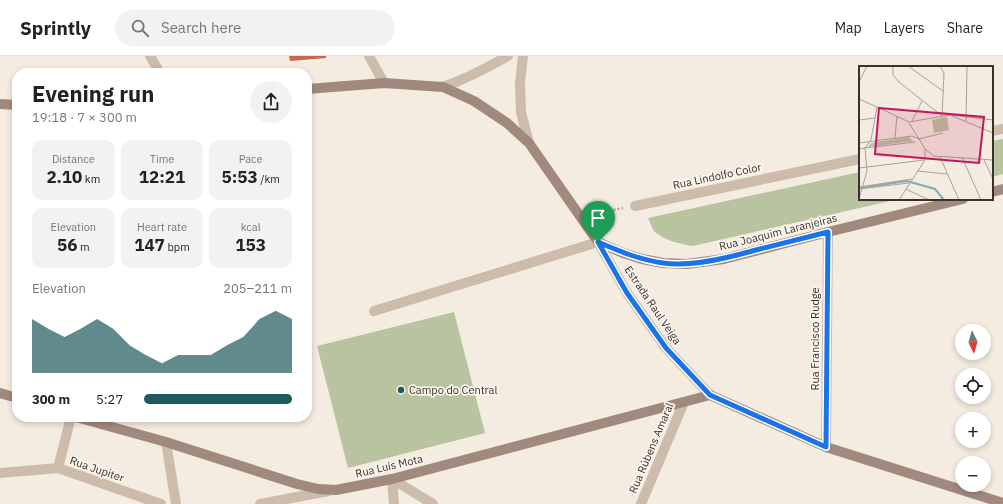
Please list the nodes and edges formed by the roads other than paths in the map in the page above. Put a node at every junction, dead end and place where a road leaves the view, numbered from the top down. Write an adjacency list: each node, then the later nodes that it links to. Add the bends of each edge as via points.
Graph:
1 (150, 56): 5 (street)
2 (370, 56): 6 (street)
3 (508, 56): 7 (street)
4 (523, 56): 13 (street, via 520,83 521,112)
5 (157, 68)
6 (384, 83): 7 (main road, Estrada Raul Veiga); 8 (main road, Estrada Raul Veiga)
7 (443, 87): 13 (main road, Estrada Raul Veiga, via 474,101 507,122)
8 (312, 89)
9 (0, 104): 10 (main road)
10 (12, 105)
11 (1003, 129): 12 (street)
12 (993, 131)
13 (528, 144): 20 (main road, Estrada Raul Veiga)
14 (859, 159): 18 (street, Rua Lindolfo Color)
15 (1003, 189): 16 (main road)
16 (993, 192)
17 (959, 200): 19 (main road, Rua Joaquim Laranjeiras)
18 (635, 206)
19 (828, 232): 20 (main road, Rua Joaquim Laranjeiras, via 724,259 687,264 642,259); 29 (street, Rua Francisco Rudge)
20 (598, 242): 21 (street); 23 (street, Estrada Raul Veiga, via 627,293 666,348)
21 (374, 311)
22 (0, 393): 24 (main road)
23 (710, 395): 25 (main road, Rua Luís Mota); 29 (main road, Estrada Raul Veiga)
24 (12, 397)
25 (684, 402): 32 (main road, Rua Luís Mota); 40 (street, Rua Rúbens Amaral)
26 (70, 422): 30 (street)
27 (94, 422): 28 (main road, Rua Luís Mota)
28 (166, 442): 33 (main road, Rua Luís Mota, via 296,484); 36 (street)
29 (826, 447): 34 (main road, Estrada Raul Veiga)
30 (58, 468): 31 (street, Rua Jupiter); 35 (street, Rua Jupiter)
31 (0, 474)
32 (392, 479): 33 (main road, Rua Luís Mota); 38 (street); 39 (street)
33 (336, 490): 37 (street)
34 (1003, 503)
35 (161, 504)
36 (176, 504)
37 (260, 504)
38 (394, 504)
39 (433, 504)
40 (641, 504)

